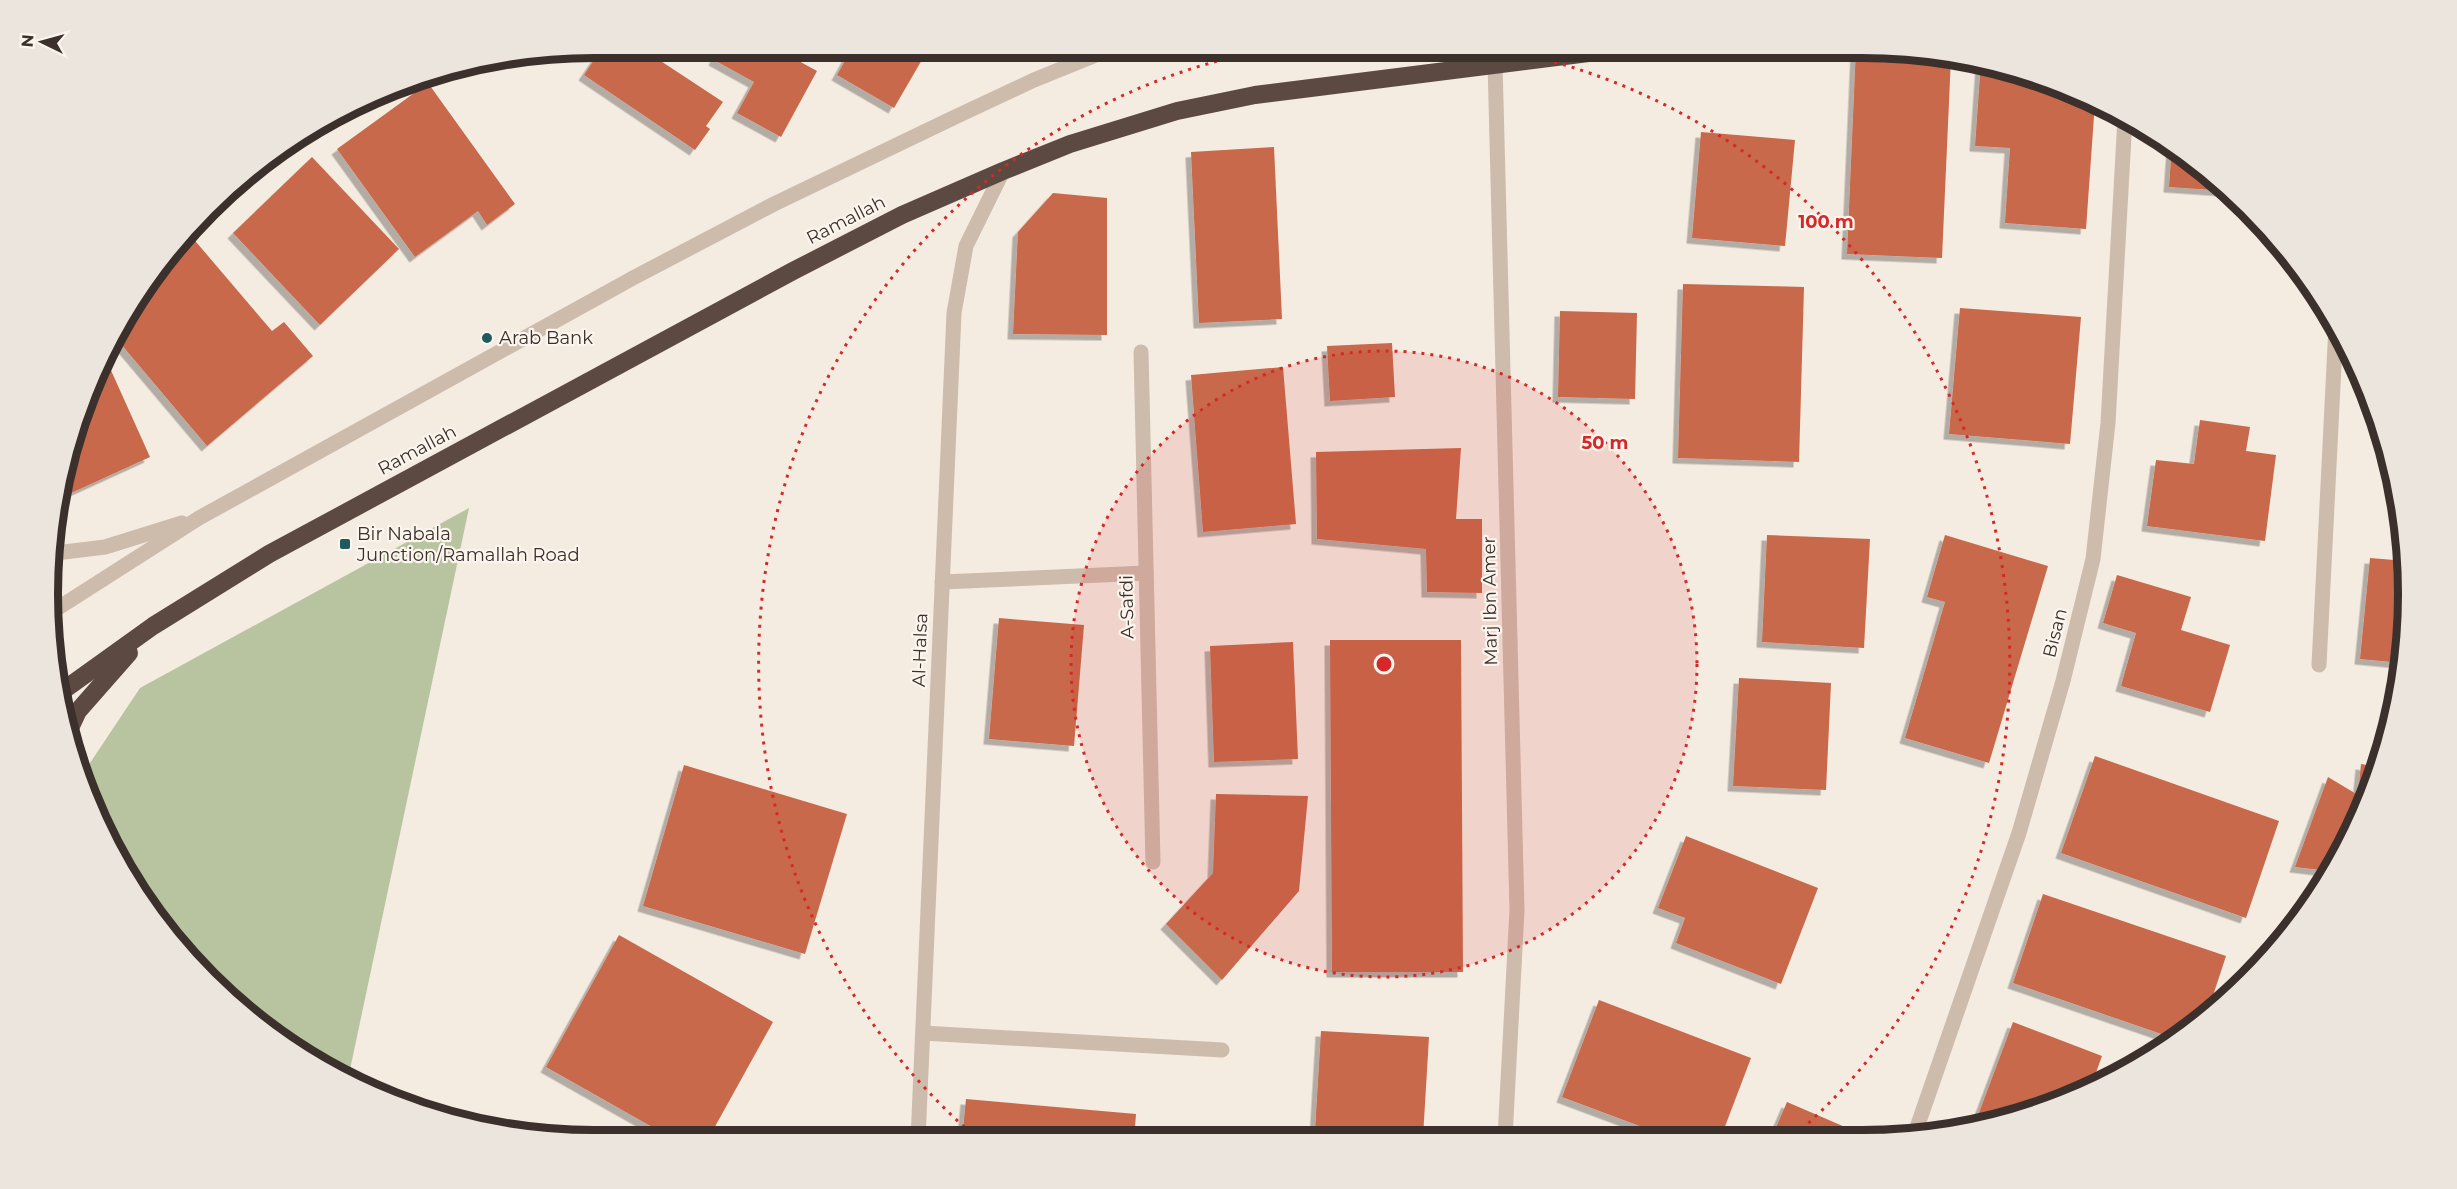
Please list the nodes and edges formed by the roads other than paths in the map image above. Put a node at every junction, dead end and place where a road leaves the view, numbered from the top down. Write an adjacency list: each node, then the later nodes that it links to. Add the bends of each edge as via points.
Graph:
1 (1089, 58): 8 (street, via 774,204)
2 (1539, 58): 3 (highway, Ramallah)
3 (1495, 63): 5 (highway, Ramallah, via 1255,95 1177,111 1070,144); 22 (street, Marj Ibn Amer, via 1517,910)
4 (2124, 127): 20 (street, Bisan, via 2108,423 2094,559 2019,833)
5 (1003, 171): 11 (street, Al-Halsa, via 966,246 954,313); 13 (highway, Ramallah, via 902,215 793,270 269,554)
6 (2335, 342): 14 (street)
7 (1141, 351): 10 (street, A-Safdi)
8 (199, 518): 9 (street, via 105,547); 12 (street)
9 (61, 552)
10 (1146, 573): 11 (street); 17 (street, A-Safdi)
11 (942, 582): 18 (street, Al-Halsa)
12 (59, 608)
13 (153, 626): 15 (highway, Ramallah); 16 (highway, Ramallah)
14 (2319, 665)
15 (67, 688)
16 (74, 720)
17 (1153, 862)
18 (923, 1034): 19 (street); 21 (street, Al-Halsa)
19 (1222, 1050)
20 (1917, 1127)
21 (918, 1130)
22 (1506, 1130)

